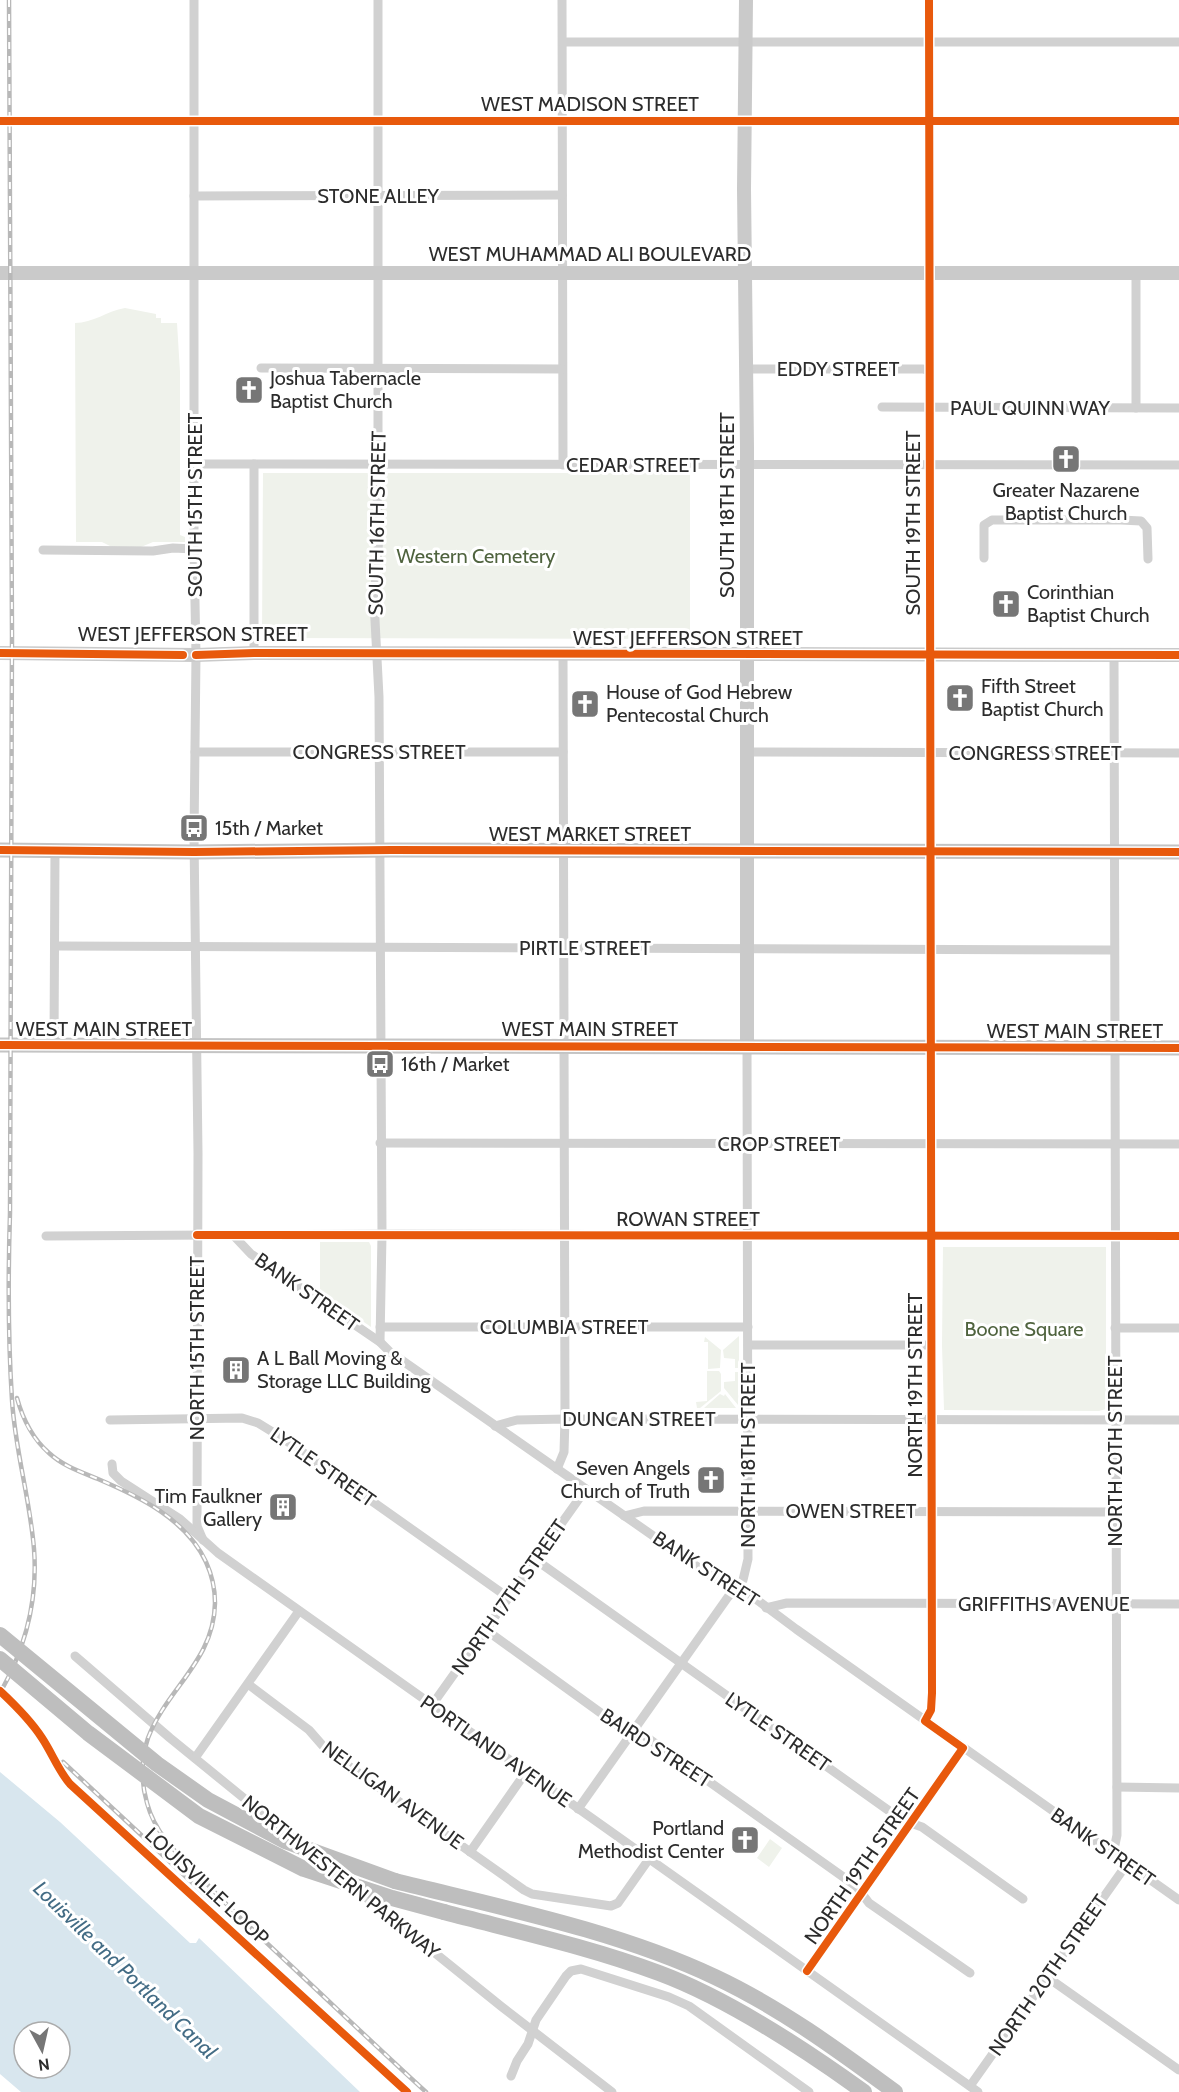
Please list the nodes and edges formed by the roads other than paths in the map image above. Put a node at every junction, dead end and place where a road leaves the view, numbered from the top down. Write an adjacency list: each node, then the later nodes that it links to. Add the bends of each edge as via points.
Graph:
1 (194, 0): 11 (street, SOUTH 15TH STREET)
2 (378, 0): 12 (street, SOUTH 16TH STREET)
3 (562, 0): 6 (street)
4 (746, 0): 7 (street, SOUTH 18TH STREET)
5 (930, 0): 8 (street, SOUTH 19TH STREET)
6 (563, 42): 7 (street); 13 (street)
7 (747, 42): 8 (street); 14 (street, SOUTH 18TH STREET)
8 (929, 42): 9 (street); 15 (street, SOUTH 19TH STREET)
9 (1179, 42)
10 (0, 121): 11 (street, WEST MADISON STREET)
11 (194, 121): 12 (street, WEST MADISON STREET); 19 (street, SOUTH 15TH STREET)
12 (378, 121): 13 (street, WEST MADISON STREET); 17 (street, SOUTH 16TH STREET)
13 (562, 121): 14 (street, WEST MADISON STREET); 18 (street)
14 (746, 121): 15 (street, WEST MADISON STREET); 24 (street, SOUTH 18TH STREET)
15 (929, 121): 16 (street, WEST MADISON STREET); 25 (street, SOUTH 19TH STREET)
16 (1179, 121)
17 (378, 195): 18 (street, STONE ALLEY); 19 (street, STONE ALLEY); 22 (street, SOUTH 16TH STREET)
18 (562, 195): 23 (street)
19 (194, 196): 21 (street, SOUTH 15TH STREET)
20 (0, 273): 21 (street, WEST MUHAMMAD ALI BOULEVARD)
21 (195, 273): 22 (street, WEST MUHAMMAD ALI BOULEVARD); 37 (street, SOUTH 15TH STREET)
22 (378, 273): 23 (street, WEST MUHAMMAD ALI BOULEVARD); 29 (street, SOUTH 16TH STREET)
23 (562, 273): 24 (street, WEST MUHAMMAD ALI BOULEVARD); 30 (street)
24 (746, 273): 25 (street, WEST MUHAMMAD ALI BOULEVARD); 31 (street, SOUTH 18TH STREET)
25 (930, 273): 26 (street, WEST MUHAMMAD ALI BOULEVARD); 32 (street, SOUTH 19TH STREET)
26 (1136, 273): 27 (street, WEST MUHAMMAD ALI BOULEVARD); 35 (street)
27 (1179, 273)
28 (261, 368): 29 (street)
29 (378, 368): 30 (street); 39 (street, SOUTH 16TH STREET)
30 (562, 369): 40 (street)
31 (746, 369): 32 (street, EDDY STREET); 41 (street, SOUTH 18TH STREET)
32 (930, 371): 34 (street, SOUTH 19TH STREET)
33 (882, 407): 34 (street, PAUL QUINN WAY)
34 (929, 408): 35 (street, PAUL QUINN WAY); 42 (street, SOUTH 19TH STREET)
35 (1136, 408): 36 (street, PAUL QUINN WAY)
36 (1179, 408)
37 (194, 464): 38 (street, CEDAR STREET); 44 (street, SOUTH 15TH STREET)
38 (254, 464): 39 (street, CEDAR STREET); 49 (street)
39 (377, 465): 40 (street, CEDAR STREET); 50 (street, SOUTH 16TH STREET)
40 (563, 465): 41 (street, CEDAR STREET)
41 (747, 465): 42 (street, CEDAR STREET); 53 (street, SOUTH 18TH STREET)
42 (930, 465): 43 (street, CEDAR STREET); 55 (street, SOUTH 19TH STREET)
43 (1179, 465)
44 (194, 549): 45 (street); 52 (street, SOUTH 15TH STREET)
45 (43, 550)
46 (984, 558): 47 (street, via 984,525 992,520 1121,520 1142,521 1147,528)
47 (1148, 559)
48 (0, 653): 52 (street, WEST JEFFERSON STREET)
49 (254, 653): 50 (street, WEST JEFFERSON STREET); 52 (street, WEST JEFFERSON STREET)
50 (377, 654): 51 (street, WEST JEFFERSON STREET); 58 (street, SOUTH 16TH STREET)
51 (563, 654): 53 (street, WEST JEFFERSON STREET); 60 (street)
52 (196, 655): 57 (street, SOUTH 15TH STREET)
53 (747, 655): 55 (street, WEST JEFFERSON STREET); 59 (street, SOUTH 18TH STREET)
54 (1114, 655): 55 (street, WEST JEFFERSON STREET); 56 (street, WEST JEFFERSON STREET); 63 (street, NORTH 20TH STREET)
55 (930, 656): 62 (street, SOUTH 19TH STREET)
56 (1179, 656)
57 (195, 752): 58 (street, CONGRESS STREET); 69 (street, SOUTH 15TH STREET)
58 (379, 752): 60 (street, CONGRESS STREET); 67 (street, SOUTH 16TH STREET)
59 (747, 752): 62 (street, CONGRESS STREET); 70 (street, SOUTH 18TH STREET)
60 (563, 753): 66 (street)
61 (1179, 753): 63 (street, CONGRESS STREET)
62 (930, 754): 63 (street, CONGRESS STREET); 68 (street, SOUTH 19TH STREET)
63 (1115, 754): 71 (street, NORTH 20TH STREET)
64 (0, 850): 65 (main road, WEST MARKET STREET)
65 (55, 850): 69 (main road, WEST MARKET STREET); 73 (street)
66 (563, 850): 67 (main road, WEST MARKET STREET); 70 (main road, WEST MARKET STREET); 76 (street)
67 (379, 851): 69 (main road, WEST MARKET STREET); 75 (street, SOUTH 16TH STREET)
68 (930, 851): 70 (main road, WEST MARKET STREET); 71 (main road, WEST MARKET STREET); 78 (street, SOUTH 19TH STREET)
69 (194, 852): 74 (street, SOUTH 15TH STREET)
70 (747, 852): 77 (street, SOUTH 18TH STREET)
71 (1114, 852): 72 (main road, WEST MARKET STREET); 79 (street, NORTH 20TH STREET)
72 (1179, 852)
73 (55, 946): 74 (street, PIRTLE STREET); 81 (street)
74 (195, 946): 75 (street, PIRTLE STREET); 84 (street, SOUTH 15TH STREET)
75 (380, 947): 76 (street, PIRTLE STREET); 82 (street, SOUTH 16TH STREET)
76 (564, 948): 77 (street, PIRTLE STREET); 83 (street)
77 (747, 948): 78 (street, PIRTLE STREET); 85 (street, SOUTH 18TH STREET)
78 (930, 949): 79 (street, PIRTLE STREET); 86 (street, SOUTH 19TH STREET)
79 (1114, 950): 87 (street, NORTH 20TH STREET)
80 (0, 1045): 81 (main road, WEST MAIN STREET)
81 (54, 1045): 84 (main road, WEST MAIN STREET)
82 (380, 1045): 83 (main road, WEST MAIN STREET); 84 (main road, WEST MAIN STREET); 89 (street, SOUTH 16TH STREET)
83 (564, 1046): 85 (main road, WEST MAIN STREET); 90 (street)
84 (195, 1047): 95 (street, NORTH 15TH STREET)
85 (747, 1047): 86 (main road, WEST MAIN STREET); 91 (street, NORTH 18TH STREET)
86 (930, 1047): 87 (main road, WEST MAIN STREET); 92 (street, NORTH 19TH STREET)
87 (1114, 1047): 88 (main road, WEST MAIN STREET); 93 (street, NORTH 20TH STREET)
88 (1179, 1048)
89 (380, 1143): 90 (street, CROP STREET); 96 (street, SOUTH 16TH STREET)
90 (564, 1143): 91 (street, CROP STREET); 97 (street)
91 (748, 1144): 92 (street, CROP STREET); 100 (street, NORTH 18TH STREET)
92 (931, 1144): 93 (street, CROP STREET); 101 (street, NORTH 19TH STREET)
93 (1114, 1144): 94 (street, CROP STREET); 102 (street, NORTH 20TH STREET)
94 (1179, 1144)
95 (197, 1235): 98 (street, ROWAN STREET); 99 (street, ROWAN STREET); 112 (street, NORTH 15TH STREET)
96 (382, 1235): 97 (street, ROWAN STREET); 99 (street, ROWAN STREET); 104 (street, SOUTH 16TH STREET)
97 (564, 1235): 100 (street, ROWAN STREET); 105 (street)
98 (46, 1236)
99 (234, 1236): 109 (street, BANK STREET, via 251,1254)
100 (748, 1236): 101 (street, ROWAN STREET); 106 (street, NORTH 18TH STREET)
101 (931, 1236): 102 (street, ROWAN STREET); 111 (street, NORTH 19TH STREET)
102 (1114, 1236): 103 (street, ROWAN STREET); 107 (street, NORTH 20TH STREET)
103 (1179, 1236)
104 (380, 1327): 105 (street, COLUMBIA STREET); 109 (street, SOUTH 16TH STREET)
105 (564, 1327): 106 (street, COLUMBIA STREET); 113 (street)
106 (748, 1328): 110 (street, NORTH 18TH STREET)
107 (1115, 1328): 108 (street); 117 (street, NORTH 20TH STREET)
108 (1179, 1328)
109 (380, 1342): 119 (street, BANK STREET)
110 (748, 1345): 111 (street); 114 (street, NORTH 18TH STREET)
111 (931, 1345): 116 (street, NORTH 19TH STREET)
112 (197, 1419): 115 (street, LYTLE STREET); 127 (street, NORTH 15TH STREET, via 197,1526); 130 (street, LYTLE STREET, via 242,1418 271,1430)
113 (565, 1419): 114 (street, DUNCAN STREET); 119 (street, DUNCAN STREET, via 517,1420); 121 (street, via 564,1452)
114 (748, 1419): 116 (street, DUNCAN STREET); 123 (street, NORTH 18TH STREET)
115 (110, 1420)
116 (931, 1420): 117 (street, DUNCAN STREET); 124 (street, NORTH 19TH STREET)
117 (1114, 1420): 118 (street, DUNCAN STREET); 125 (street, NORTH 20TH STREET)
118 (1179, 1420)
119 (495, 1426): 121 (street, BANK STREET)
120 (112, 1464): 127 (street, PORTLAND AVENUE, via 113,1473 121,1481 180,1519)
121 (557, 1469): 122 (street, BANK STREET)
122 (586, 1489): 126 (street, BANK STREET); 128 (street, NORTH 17TH STREET)
123 (748, 1511): 124 (street, OWEN STREET); 126 (street, OWEN STREET, via 644,1511); 129 (street, NORTH 18TH STREET, via 748,1559 743,1580)
124 (932, 1512): 125 (street, OWEN STREET); 131 (street, NORTH 19TH STREET)
125 (1115, 1512): 132 (street, NORTH 20TH STREET)
126 (624, 1516): 129 (street, BANK STREET, via 702,1570)
127 (202, 1539): 135 (street, PORTLAND AVENUE)
128 (536, 1560): 130 (street, NORTH 17TH STREET); 140 (street, LYTLE STREET)
129 (736, 1588): 134 (street, BANK STREET); 140 (street, NORTH 18TH STREET)
130 (509, 1598): 136 (street, NORTH 17TH STREET)
131 (931, 1604): 132 (street, GRIFFITHS AVENUE); 134 (street, GRIFFITHS AVENUE, via 787,1603); 143 (street, NORTH 19TH STREET, via 931,1710)
132 (1116, 1604): 133 (street, GRIFFITHS AVENUE); 148 (street, NORTH 20TH STREET)
133 (1179, 1604)
134 (766, 1608): 143 (street, BANK STREET)
135 (299, 1611): 141 (street); 142 (street, PORTLAND AVENUE)
136 (486, 1630): 142 (street, NORTH 17TH STREET); 144 (street, BAIRD STREET, via 623,1729)
137 (0, 1635): 169 (highway, bridge, via 157,1764 208,1800 285,1841 395,1881 577,1928 682,1962 812,2033)
138 (75, 1656): 146 (street, NORTHWESTERN PARKWAY)
139 (0, 1659): 168 (highway, bridge, via 88,1733 199,1816 304,1869 392,1898 602,1953 661,1974 728,2005)
140 (681, 1663): 144 (street, NORTH 18TH STREET); 151 (street, LYTLE STREET, via 902,1820)
141 (248, 1684): 146 (street); 152 (street, NELLIGAN AVENUE, via 309,1730 333,1755)
142 (432, 1706): 147 (street, PORTLAND AVENUE)
143 (925, 1721): 145 (street, BANK STREET)
144 (635, 1729): 150 (street, NORTH 18TH STREET); 156 (street, BAIRD STREET)
145 (963, 1748): 151 (street, NORTH 19TH STREET); 153 (street, BANK STREET)
146 (195, 1758): 162 (street, NORTHWESTERN PARKWAY)
147 (526, 1772): 150 (street, PORTLAND AVENUE); 152 (street)
148 (1117, 1787): 149 (street); 153 (street, NORTH 20TH STREET)
149 (1179, 1788)
150 (578, 1809): 154 (street, PORTLAND AVENUE)
151 (912, 1823): 156 (street, NORTH 19TH STREET); 157 (street, LYTLE STREET)
152 (470, 1852): 154 (street, NELLIGAN AVENUE, via 524,1890 606,1906 614,1905)
153 (1113, 1854): 155 (street, BANK STREET)
154 (649, 1859): 159 (street, PORTLAND AVENUE)
155 (1127, 1864): 158 (street, BANK STREET); 161 (street, NORTH 20TH STREET)
156 (862, 1894): 159 (street, NORTH 19TH STREET); 160 (street, BAIRD STREET, via 869,1903)
157 (1023, 1899)
158 (1179, 1900)
159 (807, 1971): 165 (street, PORTLAND AVENUE)
160 (970, 1973)
161 (1047, 1977): 163 (street); 165 (street, NORTH 20TH STREET)
162 (532, 2031): 164 (street); 166 (street, NORTHWESTERN PARKWAY); 167 (street, via 566,1976 576,1969 588,1971 679,2001)
163 (1179, 2070)
164 (511, 2076)
165 (974, 2089)
166 (612, 2092)
167 (809, 2092)
168 (864, 2092)
169 (896, 2092)

